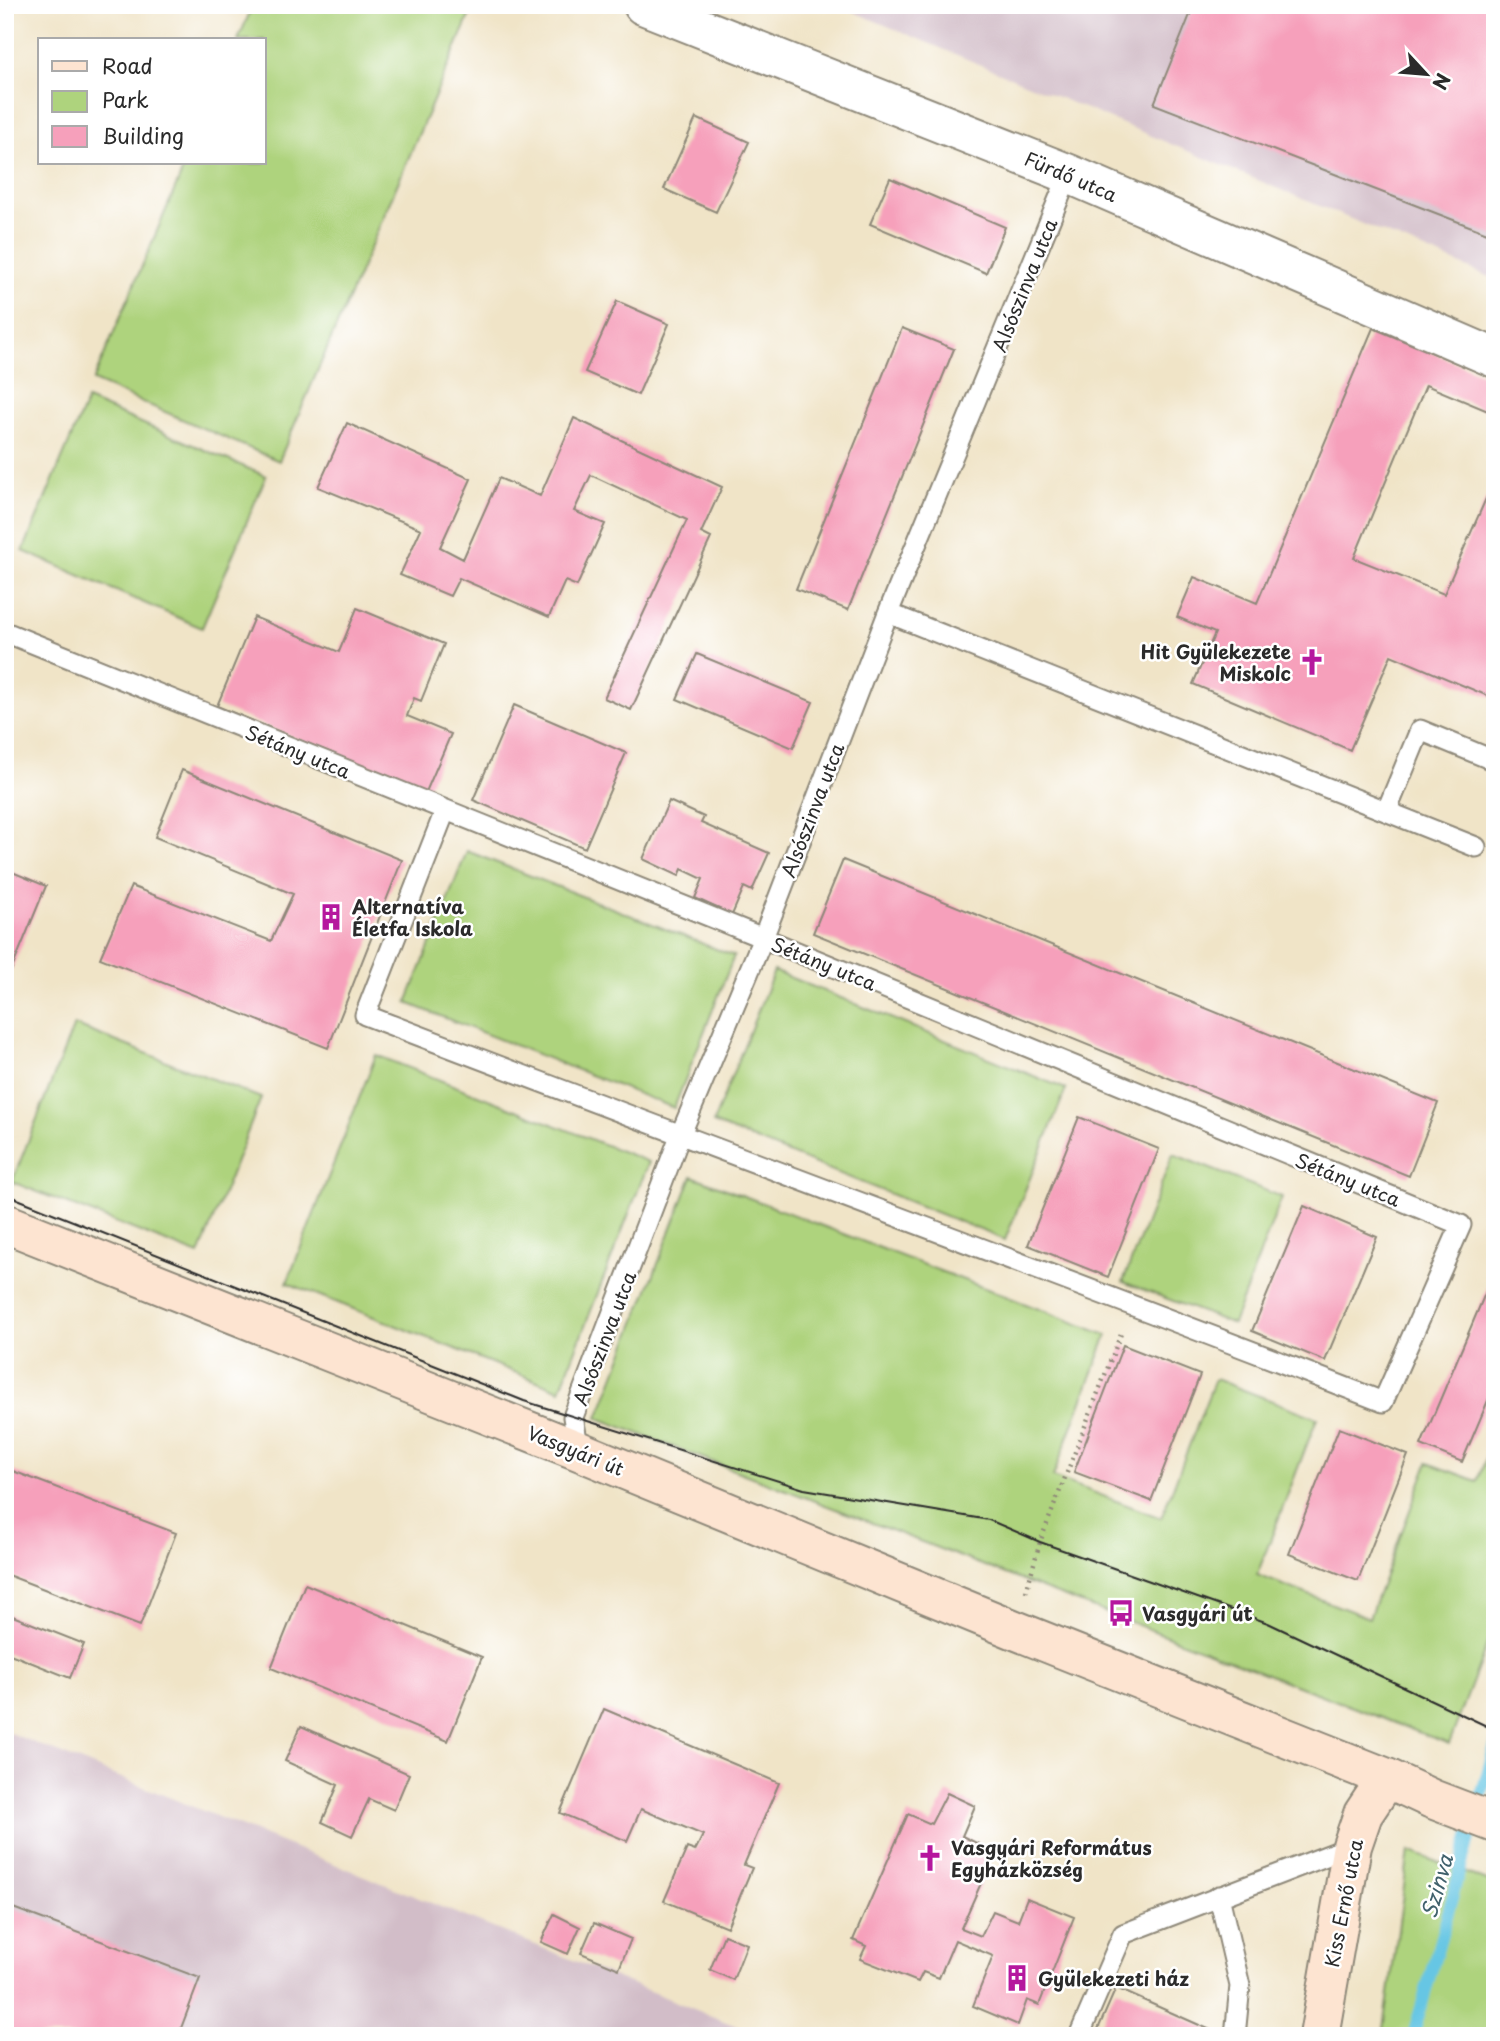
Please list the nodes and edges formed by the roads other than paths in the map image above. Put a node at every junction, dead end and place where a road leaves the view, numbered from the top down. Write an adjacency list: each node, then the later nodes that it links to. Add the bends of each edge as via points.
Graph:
1 (643, 5): 2 (street, Fürdő utca)
2 (709, 17): 3 (street, Fürdő utca)
3 (1069, 174): 4 (street, Fürdő utca); 5 (lane, Alsószinva utca)
4 (1495, 358)
5 (888, 613): 8 (lane); 11 (lane, Alsószinva utca)
6 (5, 632): 9 (lane, Sétány utca)
7 (1495, 761): 8 (lane, via 1420,730)
8 (1387, 810): 10 (lane)
9 (445, 811): 11 (lane, Sétány utca); 12 (lane, via 365,1015)
10 (1476, 847)
11 (763, 938): 12 (lane, Alsószinva utca); 12 (lane, Sétány utca, via 1461,1225 1383,1402)
12 (680, 1136): 14 (lane, Alsószinva utca, via 573,1417)
13 (5, 1223): 14 (street, Vasgyári út)
14 (579, 1451): 15 (street, Vasgyári út)
15 (1387, 1778): 16 (street, Vasgyári út); 17 (street, Kiss Ernő utca, via 1363,1814)
16 (1495, 1823)
17 (1352, 1846): 18 (lane); 21 (street, Kiss Ernő utca)
18 (1219, 1896): 19 (lane, via 1123,1934); 20 (lane, via 1240,1986)
19 (1079, 2036)
20 (1235, 2036)
21 (1319, 2036)

